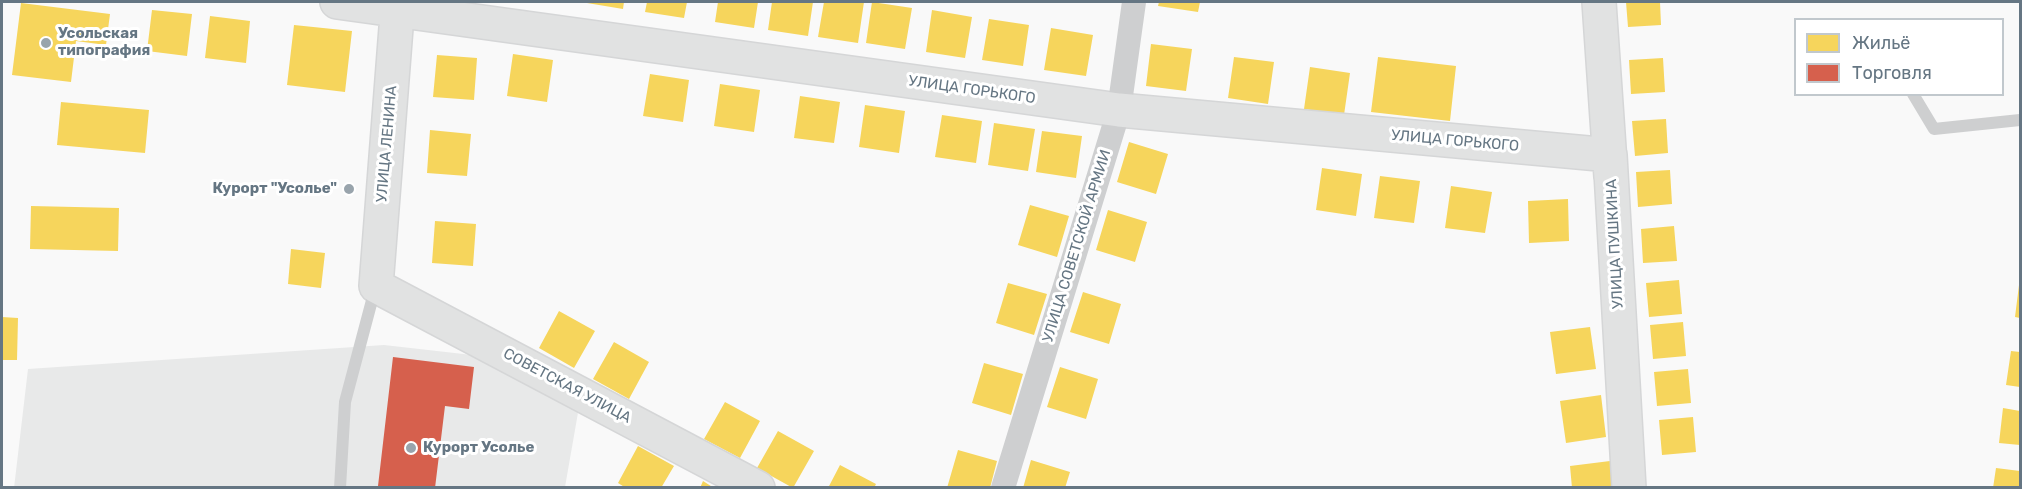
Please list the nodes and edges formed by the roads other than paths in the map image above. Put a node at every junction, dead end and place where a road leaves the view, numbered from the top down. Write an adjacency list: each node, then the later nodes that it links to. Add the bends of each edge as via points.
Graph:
1 (337, 2): 4 (street, УЛИЦА ГОРЬКОГО)
2 (1134, 2): 6 (street, УЛИЦА СОВЕТСКОЙ АРМИИ)
3 (1599, 2): 8 (street, УЛИЦА ПУШКИНА)
4 (398, 5): 6 (street, УЛИЦА ГОРЬКОГО); 9 (street, УЛИЦА ЛЕНИНА)
5 (1914, 96): 7 (lane, via 1934,129)
6 (1119, 110): 8 (street, УЛИЦА ГОРЬКОГО); 12 (street, УЛИЦА СОВЕТСКОЙ АРМИИ)
7 (2020, 120)
8 (1610, 155): 13 (street, УЛИЦА ПУШКИНА)
9 (376, 286): 10 (lane, via 345,402); 11 (street, СОВЕТСКАЯ УЛИЦА)
10 (340, 488)
11 (758, 488)
12 (1003, 488)
13 (1629, 488)

